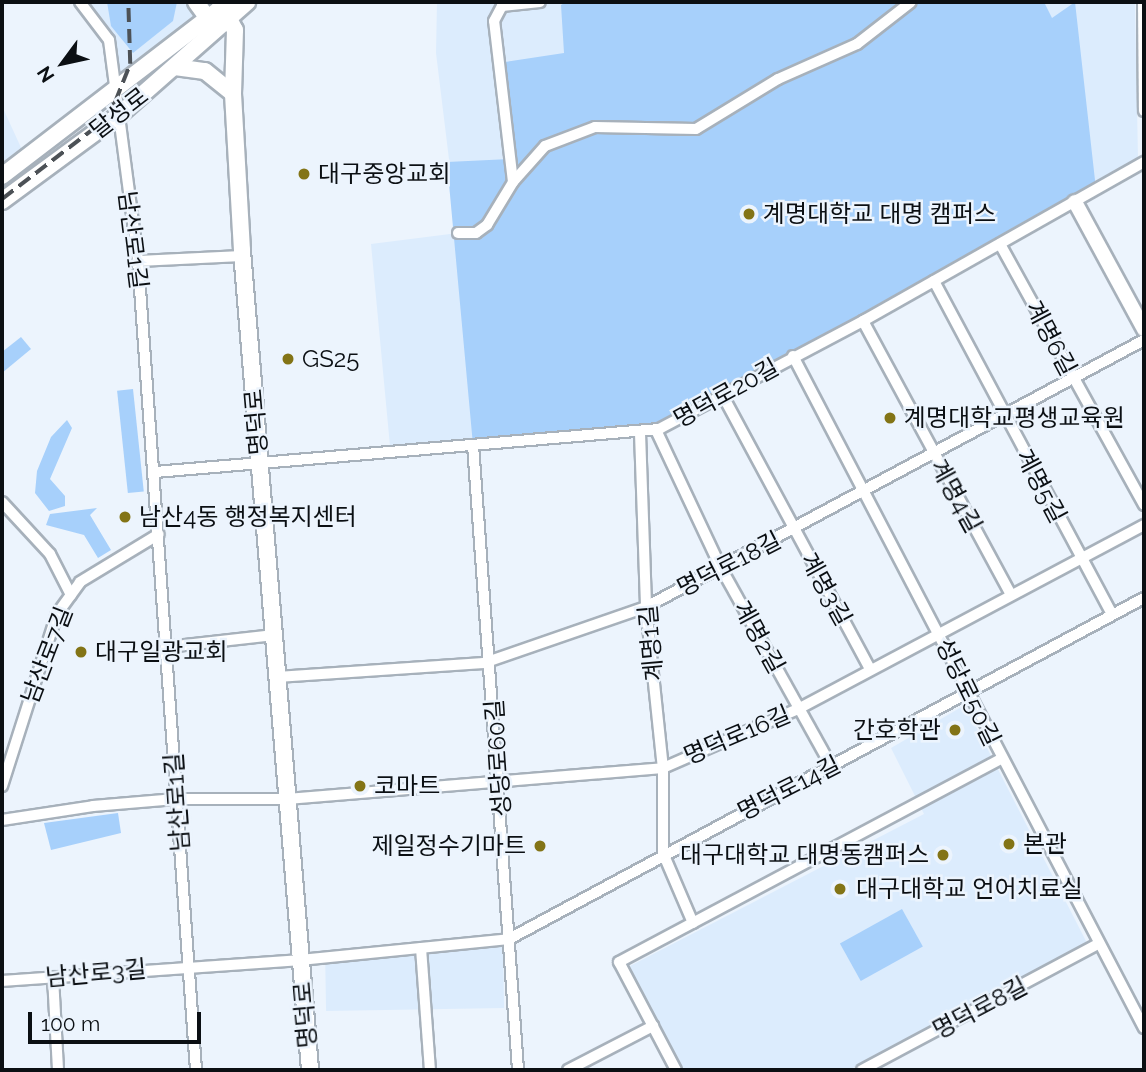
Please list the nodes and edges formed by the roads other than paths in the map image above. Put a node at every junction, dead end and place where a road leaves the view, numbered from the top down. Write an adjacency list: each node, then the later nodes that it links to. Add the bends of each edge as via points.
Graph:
1 (80, 2): 11 (street, 남산로1길, via 109,40)
2 (196, 2): 8 (main road)
3 (247, 2): 7 (main road)
4 (540, 2): 17 (street, via 502,6 494,21)
5 (911, 2): 17 (street, via 873,34 764,87 716,120 696,129 668,132 595,127 573,132 545,146)
6 (1143, 2): 13 (street)
7 (226, 7): 8 (main road); 9 (main road, 명덕로)
8 (213, 25): 9 (main road); 10 (main road, 달성로); 11 (main road)
9 (233, 44): 12 (main road, 명덕로)
10 (176, 67): 12 (main road, via 205,71); 14 (main road, 달성로)
11 (115, 94): 14 (street, 남산로1길); 16 (main road)
12 (233, 94): 22 (main road, 명덕로)
13 (1144, 111)
14 (119, 115): 18 (main road, 달성로); 23 (street, 남산로1길, via 118,136)
15 (1144, 162): 19 (street, 명덕로20길)
16 (2, 176)
17 (513, 182): 20 (street, via 487,225 476,233)
18 (2, 201)
19 (1075, 202): 21 (street, 명덕로20길); 26 (street)
20 (457, 233)
21 (1000, 244): 24 (street, 명덕로20길); 29 (street, 계명6길)
22 (242, 256): 23 (street); 36 (main road, 명덕로)
23 (138, 261): 37 (street, 남산로1길)
24 (934, 281): 25 (street, 명덕로20길); 31 (street, 계명5길)
25 (863, 321): 28 (street, 명덕로20길); 35 (street, 계명4길)
26 (1144, 330)
27 (1144, 340): 29 (street, 명덕로18길)
28 (793, 356): 30 (street, 명덕로20길); 38 (street, 성당로50길)
29 (1074, 380): 31 (street, 명덕로18길); 40 (street, 계명6길)
30 (723, 396): 32 (street, 명덕로20길); 42 (street, 계명3길)
31 (1005, 417): 35 (street, 명덕로18길); 44 (street, 계명5길)
32 (656, 430): 33 (street, 명덕로20길); 45 (street, 계명2길)
33 (640, 433): 34 (street, 명덕로20길); 49 (street, 계명1길)
34 (473, 445): 36 (street, 명덕로20길); 54 (street, 성당로60길)
35 (933, 455): 38 (street, 명덕로18길); 47 (street, 계명4길)
36 (259, 461): 37 (street, 명덕로20길); 52 (main road, 명덕로)
37 (155, 472): 43 (street, 남산로1길)
38 (863, 494): 42 (street, 명덕로18길); 51 (street, 성당로50길)
39 (2, 502): 46 (street, 남산로7길, via 50,554)
40 (1144, 506)
41 (1144, 525): 44 (street, 명덕로16길)
42 (794, 530): 45 (street, 명덕로18길); 55 (street, 계명3길)
43 (159, 534): 46 (street, via 80,582); 53 (street, 남산로1길)
44 (1081, 560): 47 (street, 명덕로16길); 50 (street, 계명5길)
45 (721, 568): 49 (street, 명덕로18길); 58 (street, 계명2길)
46 (71, 595): 63 (street, 남산로7길, via 57,614)
47 (1011, 596): 51 (street, 명덕로16길)
48 (1144, 598): 50 (street, 명덕로14길)
49 (646, 607): 54 (street, 명덕로18길); 61 (street, 계명1길)
50 (1112, 615): 57 (street, 명덕로14길)
51 (939, 633): 55 (street, 명덕로16길); 57 (street, 성당로50길)
52 (274, 635): 53 (street); 56 (main road, 명덕로)
53 (167, 647): 64 (street, 남산로1길)
54 (491, 661): 56 (street, 명덕로18길); 62 (street, 성당로60길)
55 (870, 669): 58 (street, 명덕로16길)
56 (277, 677): 65 (main road, 명덕로)
57 (968, 695): 59 (street, 성당로50길); 60 (street, 명덕로14길)
58 (798, 709): 60 (street, 계명2길); 61 (street, 명덕로16길)
59 (1001, 759): 68 (street); 70 (street, 성당로50길)
60 (831, 766): 67 (street, 명덕로14길)
61 (663, 768): 62 (street, 명덕로16길); 67 (street, 계명1길)
62 (499, 782): 65 (street, 명덕로16길); 69 (street, 성당로60길)
63 (2, 786)
64 (176, 799): 65 (street); 66 (street); 73 (street, 남산로1길)
65 (287, 799): 72 (main road, 명덕로)
66 (2, 820)
67 (663, 853): 68 (street); 69 (street, 명덕로14길)
68 (693, 923): 76 (street, via 619,962)
69 (509, 939): 71 (street, 명덕로14길); 82 (street, 성당로60길)
70 (1098, 944): 77 (street, 성당로50길); 85 (street, 명덕로8길)
71 (421, 948): 72 (street, 명덕로14길); 81 (street)
72 (300, 960): 73 (street, 명덕로); 80 (main road, 명덕로)
73 (190, 965): 74 (street, 남산로3길); 79 (street, 남산로1길)
74 (53, 977): 75 (street, 남산로3길); 78 (street)
75 (2, 981)
76 (653, 1026): 83 (street); 84 (street)
77 (1144, 1028)
78 (58, 1070)
79 (196, 1070)
80 (310, 1070)
81 (430, 1070)
82 (518, 1070)
83 (568, 1070)
84 (676, 1070)
85 (862, 1070)

